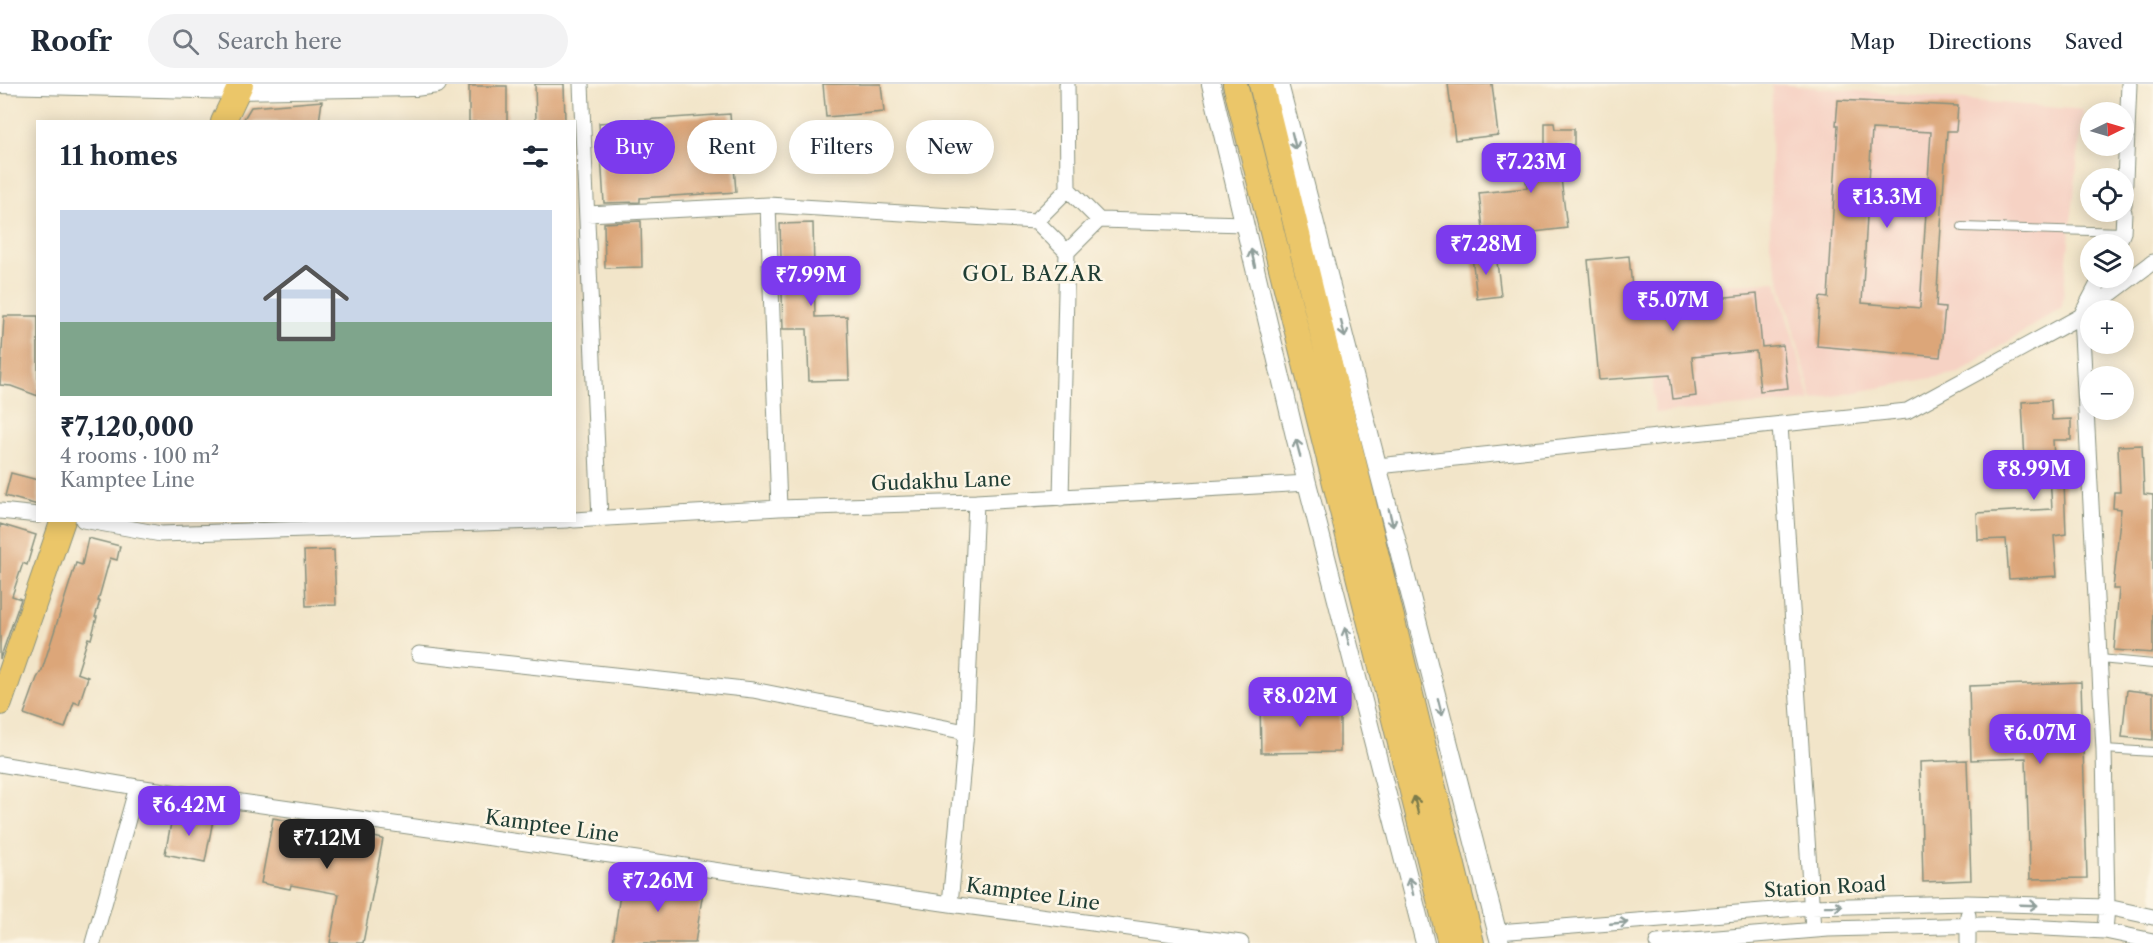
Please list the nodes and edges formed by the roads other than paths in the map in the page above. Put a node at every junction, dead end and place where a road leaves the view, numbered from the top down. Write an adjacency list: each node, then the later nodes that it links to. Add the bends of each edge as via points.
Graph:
1 (0, 84): 10 (street)
2 (436, 84): 10 (street)
3 (581, 84): 16 (street)
4 (1067, 84): 13 (street)
5 (1211, 84): 18 (street)
6 (1235, 84): 62 (main road, one-way to 6)
7 (1261, 84): 63 (main road)
8 (1280, 84): 27 (street, one-way to 27)
9 (2129, 84): 12 (street)
10 (239, 87): 11 (main road)
11 (224, 120)
12 (2126, 168)
13 (1068, 189): 15 (street); 17 (street)
14 (768, 206): 16 (street); 17 (street); 31 (street)
15 (1099, 220): 18 (street); 21 (street)
16 (583, 221): 34 (street)
17 (1036, 221): 21 (street)
18 (1245, 224): 28 (street, one-way to 18)
19 (1962, 226): 20 (lane)
20 (2080, 235)
21 (1067, 252): 29 (street)
22 (2153, 262): 23 (street)
23 (2102, 300)
24 (2080, 317): 26 (street, via 1907,411)
25 (2083, 354): 40 (street)
26 (1780, 425): 27 (street); 51 (street)
27 (1378, 466): 57 (street, one-way to 57)
28 (1308, 483): 29 (street, Gudakhu Lane); 61 (street, one-way to 28)
29 (1061, 498): 30 (street, Gudakhu Lane)
30 (976, 502): 31 (street, Gudakhu Lane); 44 (street)
31 (779, 508): 34 (street, Gudakhu Lane)
32 (0, 511): 33 (street)
33 (36, 515)
34 (600, 519): 35 (street, Gudakhu Lane)
35 (576, 520)
36 (62, 522): 42 (main road)
37 (94, 522): 38 (street, via 161,534)
38 (510, 522)
39 (419, 654): 44 (street, via 753,690)
40 (2100, 659): 41 (lane); 45 (street)
41 (2153, 664)
42 (6, 665): 43 (main road)
43 (0, 703)
44 (966, 732): 50 (street)
45 (2104, 749): 46 (lane); 52 (street)
46 (2153, 752)
47 (0, 764): 48 (street, Kamptee Line)
48 (137, 787): 50 (street, Kamptee Line); 59 (street)
49 (1967, 903): 51 (street, Station Road, one-way to 49); 52 (street, Station Road, one-way to 52); 54 (street)
50 (950, 904): 60 (street, Kamptee Line)
51 (1811, 907): 55 (street); 57 (street, Station Road, one-way to 51)
52 (2107, 907): 53 (street, Station Road); 56 (street)
53 (2153, 917)
54 (1968, 925): 55 (street); 56 (street); 65 (street)
55 (1813, 930): 64 (street)
56 (2105, 931): 58 (street)
57 (1499, 938)
58 (2153, 941)
59 (93, 943)
60 (1241, 943)
61 (1425, 943)
62 (1450, 943)
63 (1472, 943)
64 (1657, 943)
65 (1968, 943)

